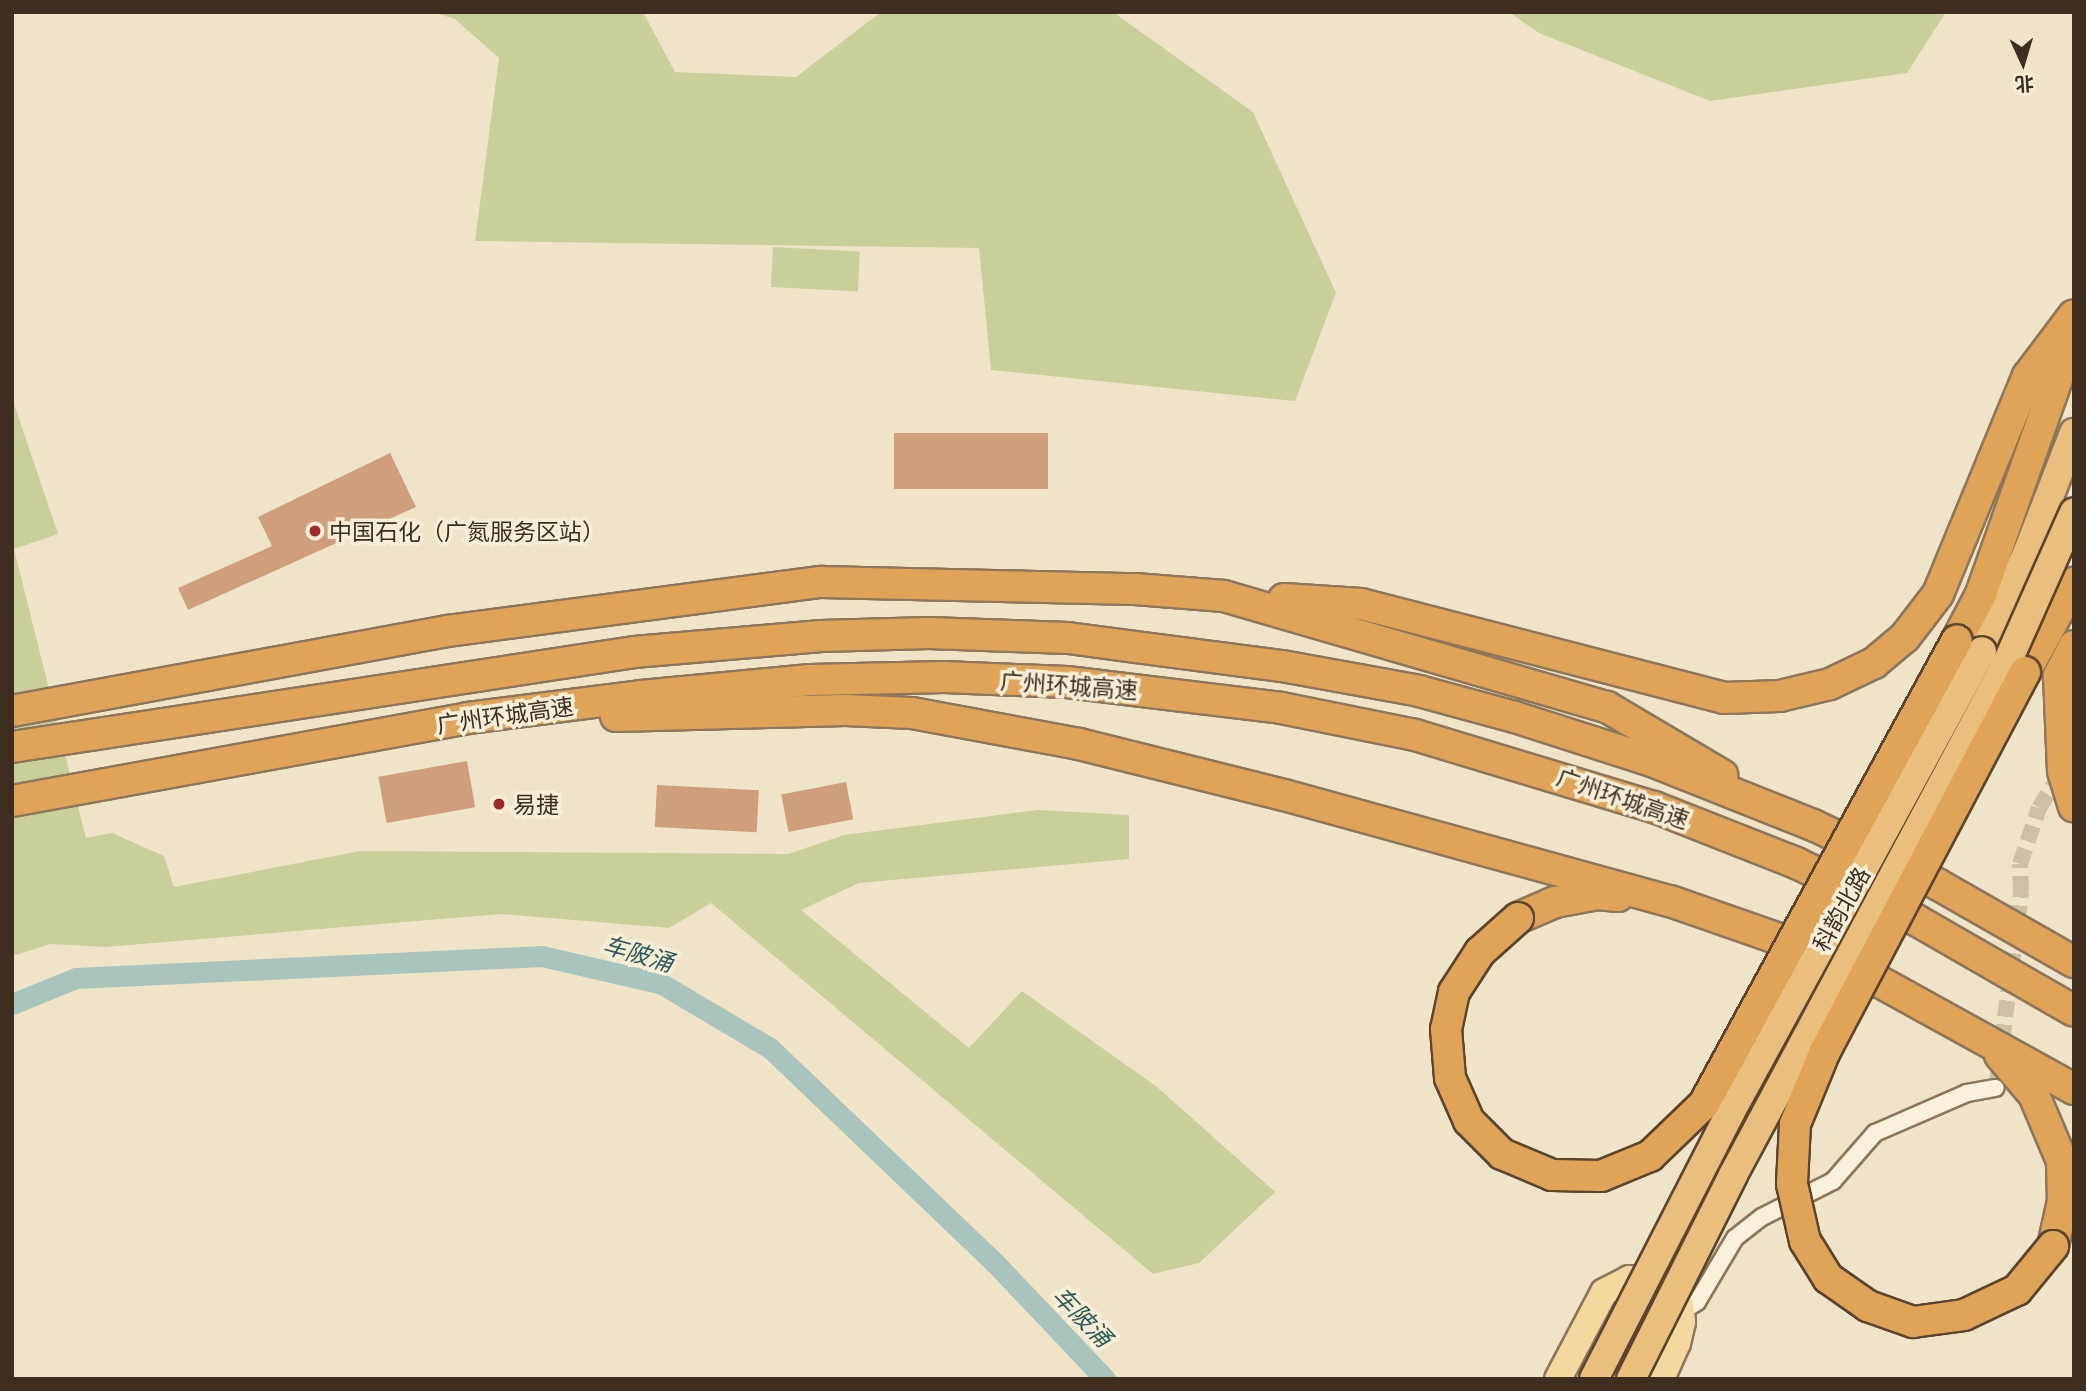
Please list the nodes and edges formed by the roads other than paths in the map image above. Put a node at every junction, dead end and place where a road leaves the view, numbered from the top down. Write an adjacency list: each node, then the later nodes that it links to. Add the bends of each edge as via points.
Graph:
1 (2074, 315): 6 (highway, via 2028,376 1938,594 1905,637 1874,663 1830,684 1780,696 1724,698 1361,604)
2 (2074, 331): 14 (highway, bridge, via 2005,530 1957,640 1704,1104 1650,1156 1601,1176 1552,1175 1502,1154 1469,1121 1450,1078 1446,1029 1454,992 1480,952 1518,918 1555,902 1598,894)
3 (2074, 433): 22 (highway, 科韵北路, bridge, via 2027,554 1982,651 1730,1113)
4 (2074, 512): 23 (highway, 科韵北路, bridge, via 2006,666 1733,1175)
5 (2074, 583): 17 (highway, bridge, via 1825,1051 1795,1124 1792,1184 1804,1241 1828,1278 1868,1307 1913,1322 1964,1315 2017,1290 2053,1246 2063,1201 2062,1161 2034,1095)
6 (1224, 596): 8 (highway, via 1135,589 821,582 448,631); 13 (highway, via 1607,707 1668,739)
7 (2074, 646): 12 (highway, via 2059,676 2063,771)
8 (12, 711)
9 (468, 718): 11 (highway, 广州环城高速); 14 (highway, via 846,710 912,713 1079,744); 16 (highway, 广州环城高速, via 726,687 944,677 1068,682 1281,708 1503,758 1654,807 1796,863 1916,920)
10 (12, 747): 13 (highway, 广州环城高速, via 634,652 821,636 929,633 1068,638 1178,651 1419,691 1652,761)
11 (12, 800)
12 (2074, 806)
13 (1769, 807): 15 (highway, 广州环城高速, via 1937,884)
14 (1670, 901): 17 (highway, via 1842,961)
15 (2074, 962)
16 (2074, 1011)
17 (1986, 1039): 19 (highway)
18 (1996, 1088): 20 (street, via 1967,1093 1875,1133 1833,1181 1762,1217 1735,1238 1698,1303)
19 (2074, 1089)
20 (1681, 1312): 21 (main road, via 1671,1295 1654,1284 1629,1279 1615,1284 1595,1306); 24 (main road, via 1677,1343)
21 (1563, 1368)
22 (1594, 1379)
23 (1631, 1379)
24 (1661, 1379)

